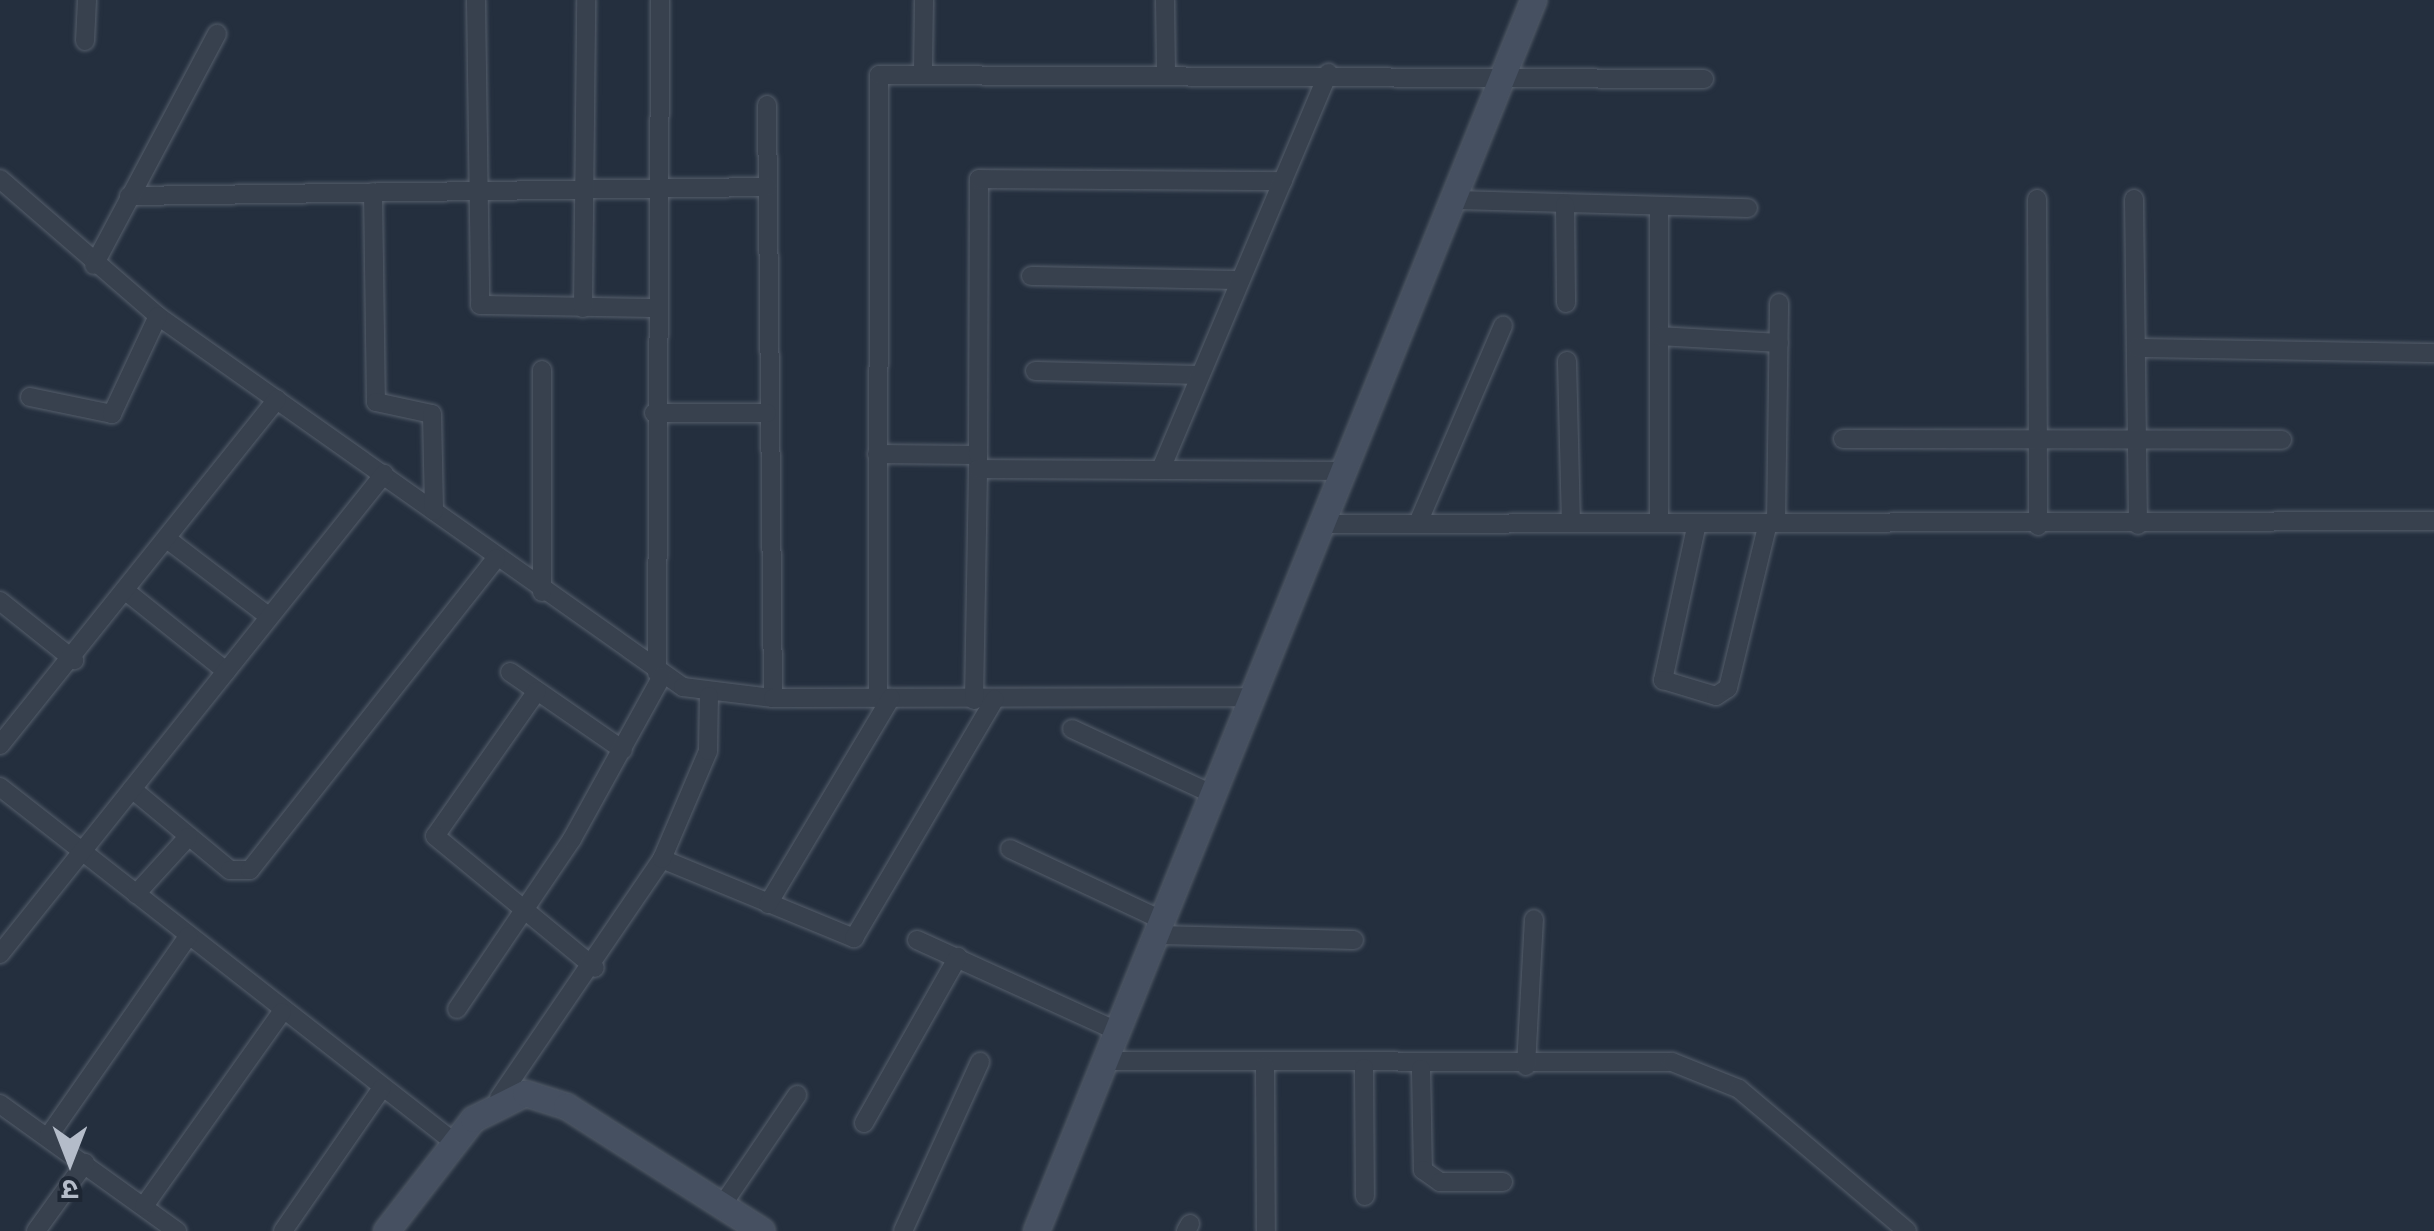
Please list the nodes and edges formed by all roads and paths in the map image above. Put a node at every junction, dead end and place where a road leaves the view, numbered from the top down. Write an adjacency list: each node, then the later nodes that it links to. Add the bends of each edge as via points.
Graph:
1 (87, 0): 9 (street)
2 (476, 0): 21 (street)
3 (586, 0): 20 (street)
4 (660, 0): 18 (street)
5 (924, 0): 10 (street)
6 (1165, 0): 11 (street)
7 (1533, 0): 13 (street)
8 (217, 34): 23 (street)
9 (85, 41)
10 (923, 71): 11 (street); 55 (street, via 877,80)
11 (1166, 71): 12 (street)
12 (1328, 73): 13 (street); 17 (street)
13 (1504, 74): 14 (street); 26 (street)
14 (1704, 79)
15 (767, 105): 19 (street)
16 (0, 179): 30 (street)
17 (1283, 181): 32 (street); 56 (street, via 979,180)
18 (660, 186): 19 (street); 20 (street); 36 (street)
19 (768, 187): 50 (street)
20 (583, 188): 21 (street); 35 (street)
21 (477, 190): 22 (street); 35 (street, via 480,305)
22 (373, 192): 23 (street); 60 (street, via 376,402 432,414)
23 (129, 196): 30 (street)
24 (2037, 199): 52 (street)
25 (2134, 199): 41 (street)
26 (1458, 200): 27 (street); 58 (street)
27 (1564, 205): 28 (street); 33 (street)
28 (1658, 207): 29 (street); 39 (street)
29 (1748, 208)
30 (94, 265): 37 (street)
31 (1032, 276): 32 (street)
32 (1240, 280): 46 (street)
33 (1566, 303)
34 (1779, 304): 40 (street)
35 (583, 308): 36 (street)
36 (656, 308): 49 (street)
37 (158, 316): 47 (street, via 112,414); 48 (street)
38 (1503, 326): 63 (street)
39 (1658, 336): 40 (street); 64 (street)
40 (1779, 343): 66 (street)
41 (2137, 348): 42 (street); 54 (street)
42 (2434, 353)
43 (1567, 360): 62 (street)
44 (542, 370): 73 (street)
45 (1035, 372): 46 (street)
46 (1200, 375): 57 (street)
47 (30, 397)
48 (277, 400): 59 (street); 70 (street)
49 (654, 413): 50 (street); 79 (street)
50 (767, 413): 82 (street)
51 (1843, 438): 52 (street)
52 (2042, 440): 54 (street); 69 (street)
53 (2282, 440): 54 (street)
54 (2138, 441): 68 (street)
55 (877, 454): 56 (street); 83 (street)
56 (978, 462): 57 (street); 86 (street)
57 (1161, 469): 58 (street)
58 (1344, 471): 67 (street)
59 (384, 474): 60 (street); 75 (street)
60 (434, 512): 71 (street)
61 (2434, 521): 68 (street)
62 (1570, 522): 63 (street); 64 (street)
63 (1418, 523): 67 (street)
64 (1658, 523): 65 (street)
65 (1697, 523): 66 (street); 66 (street, via 1664,680 1716,696 1728,688)
66 (1772, 523): 69 (street)
67 (1322, 524): 84 (street)
68 (2138, 525): 69 (street)
69 (2038, 526)
70 (167, 540): 72 (street); 75 (street)
71 (496, 559): 73 (street); 93 (street, via 250,870 230,870)
72 (127, 592): 76 (street); 77 (street)
73 (542, 592): 79 (street)
74 (0, 600): 76 (street)
75 (268, 616): 77 (street)
76 (74, 660): 88 (street)
77 (226, 671): 91 (street)
78 (510, 672): 80 (street)
79 (660, 674): 81 (street); 89 (street)
80 (537, 691): 89 (street); 99 (street, via 435,836)
81 (709, 696): 82 (street); 96 (street, via 708,751)
82 (773, 698): 83 (street)
83 (885, 698): 86 (street); 98 (street)
84 (1253, 698): 85 (street); 92 (street)
85 (995, 699): 86 (street); 98 (street, via 863,931 841,938)
86 (974, 700)
87 (1072, 730): 92 (street)
88 (0, 745)
89 (623, 750): 99 (street)
90 (0, 786): 95 (street)
91 (132, 789): 93 (street); 95 (street)
92 (1214, 795): 101 (street)
93 (188, 837): 97 (street)
94 (1010, 848): 101 (street)
95 (81, 850): 97 (street); 105 (street)
96 (662, 859): 98 (street); 107 (street)
97 (136, 894): 102 (street)
98 (768, 904)
99 (525, 912): 107 (street); 108 (street)
100 (1534, 919): 114 (street)
101 (1162, 928): 104 (street); 110 (street)
102 (188, 936): 109 (street); 122 (street)
103 (917, 940): 106 (street)
104 (1354, 940)
105 (0, 954)
106 (958, 957): 110 (street); 121 (street)
107 (594, 968): 119 (street)
108 (457, 1009)
109 (282, 1012): 117 (street); 128 (street)
110 (1119, 1032): 111 (street)
111 (1106, 1061): 113 (street); 135 (street)
112 (980, 1062): 134 (street)
113 (1265, 1066): 115 (street); 136 (street)
114 (1526, 1066): 116 (street); 137 (street, via 1672,1062 1716,1076)
115 (1364, 1068): 116 (street); 126 (street)
116 (1421, 1068): 125 (street, via 1423,1170 1440,1182)
117 (382, 1088): 123 (street); 131 (street)
118 (797, 1095): 127 (street)
119 (499, 1098): 123 (street); 127 (street, via 546,1096)
120 (0, 1104): 122 (street)
121 (864, 1122)
122 (48, 1137): 124 (street)
123 (455, 1143): 132 (street)
124 (84, 1163): 128 (street); 129 (street)
125 (1503, 1182)
126 (1365, 1196)
127 (723, 1204): 133 (street)
128 (144, 1206): 130 (street)
129 (36, 1231)
130 (177, 1231)
131 (283, 1231)
132 (386, 1231)
133 (762, 1231)
134 (903, 1231)
135 (1036, 1231)
136 (1266, 1231)
137 (1908, 1231)

